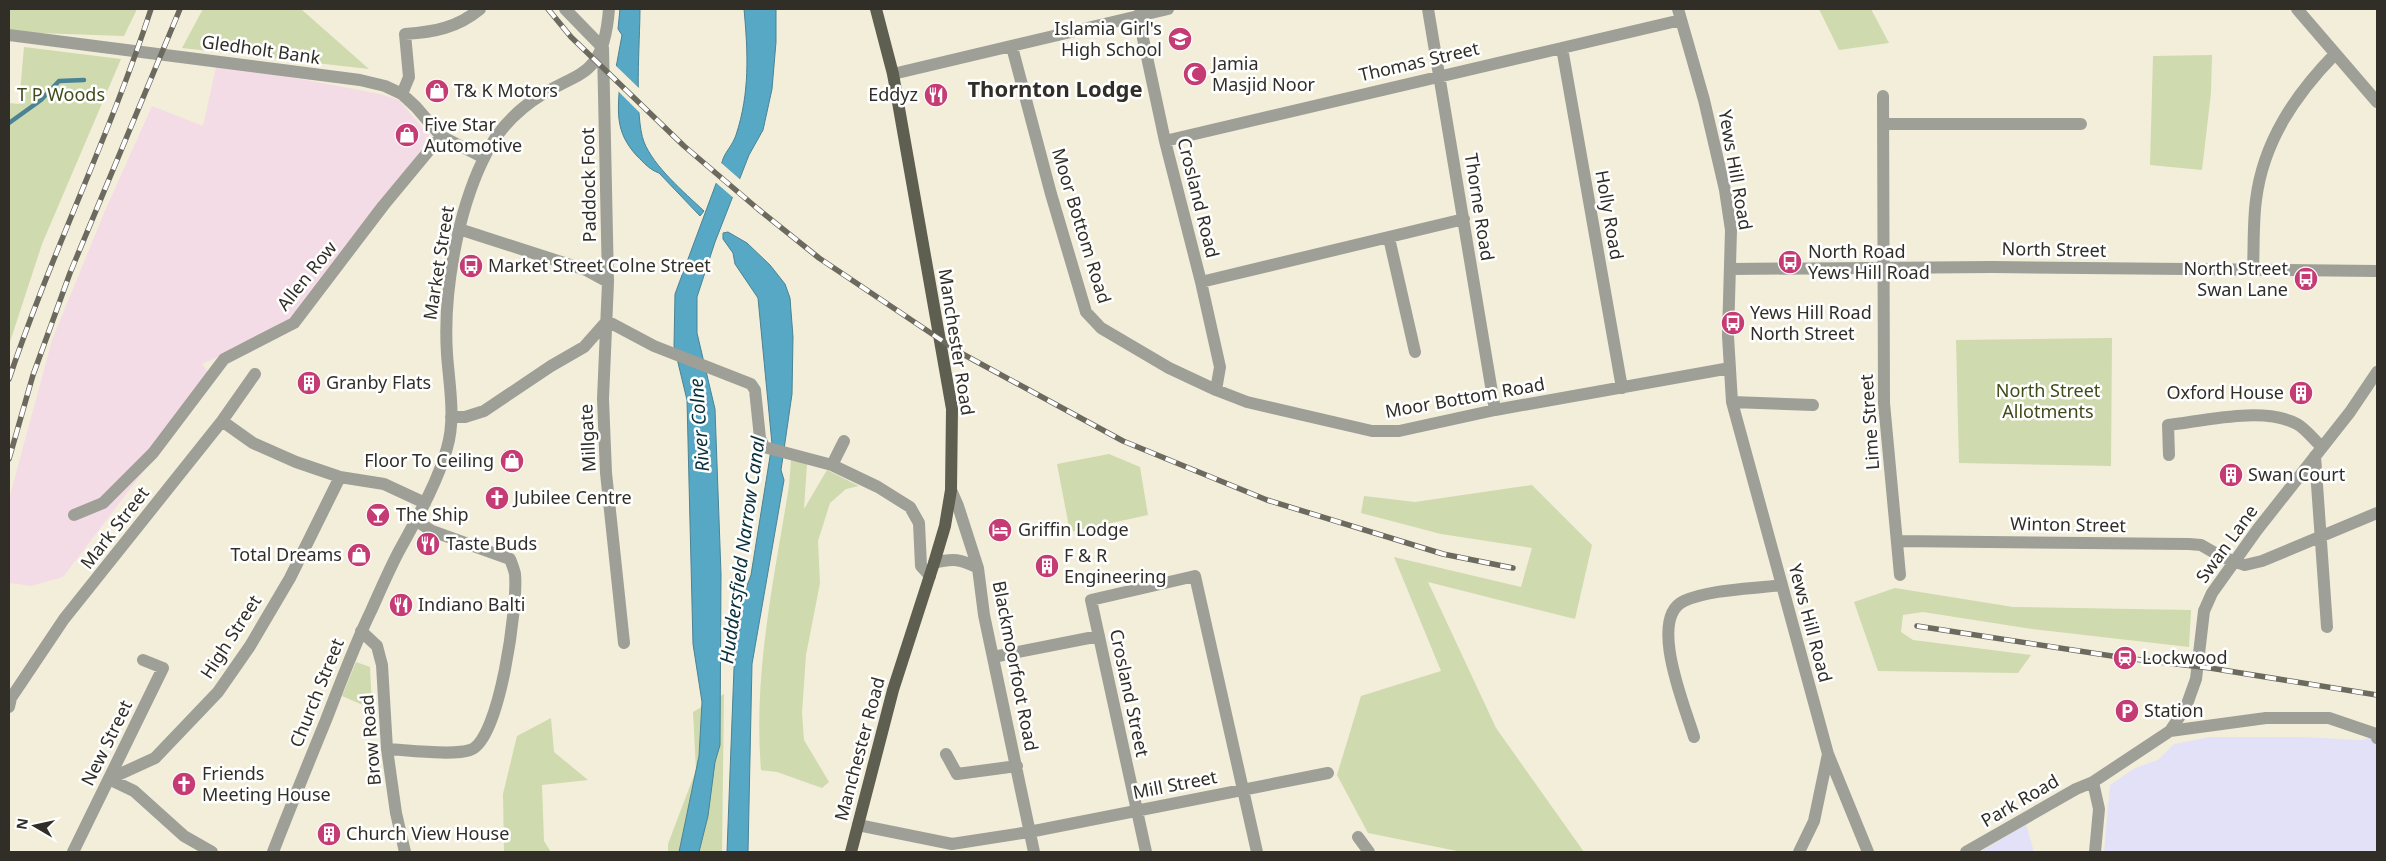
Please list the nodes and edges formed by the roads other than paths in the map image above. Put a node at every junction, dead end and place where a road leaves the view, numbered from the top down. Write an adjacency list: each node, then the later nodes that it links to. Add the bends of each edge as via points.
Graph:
1 (480, 9): 17 (street, via 459,23 437,31 405,34 409,77)
2 (565, 9): 12 (street)
3 (609, 9): 12 (street, Paddock Foot)
4 (876, 9): 15 (main road, Manchester Road)
5 (1168, 9): 9 (street)
6 (1428, 9): 16 (street, Thorne Road)
7 (2297, 9): 14 (street)
8 (1680, 14): 13 (street, Thomas Street); 30 (street, Yews Hill Road, via 1723,184 1730,230)
9 (1138, 15): 11 (street); 23 (street, Crosland Road)
10 (9, 36): 17 (street, Gledholt Bank, via 360,80)
11 (1012, 47): 15 (street); 40 (street, Moor Bottom Road, via 1086,312 1101,328 1169,368)
12 (603, 48): 24 (street, Market Street, via 592,65 575,78 523,107 503,126); 32 (street, Paddock Foot)
13 (1562, 48): 16 (street, Thomas Street); 39 (street, Holly Road)
14 (2335, 54): 19 (street); 29 (street, via 2291,104 2269,148 2256,201)
15 (894, 74): 51 (main road, Manchester Road, via 952,409)
16 (1440, 76): 23 (street, Thomas Street); 25 (street, Thorne Road)
17 (402, 94): 22 (street, Gledholt Bank)
18 (1883, 96): 20 (street, Lime Street)
19 (2377, 102)
20 (1883, 124): 21 (street); 28 (street, Lime Street)
21 (2081, 124)
22 (441, 136): 24 (street, Gledholt Bank); 54 (street, Allen Row, via 294,323 224,359 153,453 103,503)
23 (1165, 141): 33 (street, Crosland Road)
24 (484, 158): 26 (street, Market Street, via 468,192)
25 (1464, 219): 27 (street); 43 (street, Thorne Road)
26 (459, 229): 32 (street, via 586,270); 44 (street, Market Street, via 446,326)
27 (1389, 238): 33 (street); 35 (street)
28 (1883, 267): 29 (street, North Street); 30 (street, North Street); 57 (street, Lime Street, via 1884,403)
29 (2253, 268): 31 (street, North Street)
30 (1730, 269): 36 (street, Yews Hill Road)
31 (2377, 271)
32 (608, 282): 34 (street, Paddock Foot)
33 (1202, 282): 40 (street, Crosland Road, via 1220,367)
34 (608, 321): 44 (street, via 584,347 484,411 465,418); 49 (street, via 665,351 753,386 761,442 768,448); 67 (street, Millgate, via 603,399 606,473)
35 (1415, 352)
36 (1730, 368): 39 (street, Moor Bottom Road); 41 (street, Yews Hill Road)
37 (2377, 372): 47 (street, Swan Lane)
38 (255, 374): 45 (street, Mark Street)
39 (1622, 388): 43 (street, Moor Bottom Road)
40 (1216, 390): 43 (street, Moor Bottom Road, via 1247,402 1372,431 1398,431)
41 (1732, 402): 42 (street); 63 (street, Yews Hill Road)
42 (1813, 404)
43 (1495, 410)
44 (451, 417): 52 (street, Market Street, via 448,448)
45 (222, 421): 50 (street, via 253,443 296,462); 70 (street, Mark Street, via 64,619 11,698)
46 (844, 441): 49 (street)
47 (2319, 452): 48 (street, via 2297,424 2270,416 2241,416 2168,425); 56 (street); 58 (street, Swan Lane)
48 (2169, 455)
49 (832, 465): 62 (street, via 910,507 919,523 921,566)
50 (340, 476): 52 (street, via 384,484); 79 (street, High Street, via 290,578 218,692 155,758)
51 (950, 490): 59 (main road, Manchester Road, via 945,526); 60 (street, Blackmoorfoot Road)
52 (425, 503): 55 (street, Market Street)
53 (2377, 513): 56 (street, Winton Street)
54 (74, 515)
55 (415, 520): 65 (street, Market Street); 74 (street, via 432,532 510,559 515,573 511,633 501,685 481,744 471,750 459,751)
56 (2320, 536): 58 (street, Winton Street, via 2262,561 2245,565); 64 (street)
57 (1897, 541): 58 (street, Winton Street, via 2189,544 2201,545 2222,558); 61 (street, Lime Street)
58 (2235, 561): 71 (street, Swan Lane, via 2218,581 2204,611 2196,679 2186,707)
59 (934, 563): 60 (street, via 961,559); 62 (main road, Manchester Road)
60 (978, 568): 68 (street, Blackmoorfoot Road)
61 (1900, 574)
62 (930, 576): 83 (main road, Manchester Road, via 893,690)
63 (1782, 585): 73 (street, via 1699,596 1682,602 1674,612 1668,626 1668,643); 76 (street, Yews Hill Road)
64 (2327, 628)
65 (361, 631): 74 (street, Brow Road, via 378,646); 88 (street, Church Street)
66 (1099, 636): 68 (street); 81 (street, Crosland Street, via 1091,600 1195,576); 82 (street, Crosland Street)
67 (624, 643)
68 (993, 657): 77 (street, Blackmoorfoot Road)
69 (144, 660): 79 (street, New Street, via 163,668)
70 (9, 707)
71 (2170, 731): 72 (street, via 2266,718 2329,718); 80 (street, Swan Lane)
72 (2377, 735)
73 (1694, 737)
74 (387, 748): 89 (street, Brow Road)
75 (946, 754): 77 (street, via 957,774)
76 (1828, 754): 95 (street, Yews Hill Road, via 1814,821); 96 (street)
77 (1017, 766): 84 (street, Blackmoorfoot Road)
78 (1328, 773): 81 (street, Mill Street)
79 (109, 779): 86 (street, New Street); 87 (street, via 134,791 184,836)
80 (2093, 782): 97 (street, Park Road); 98 (street, via 2099,809)
81 (1243, 790): 82 (street, Mill Street); 93 (street)
82 (1137, 811): 84 (street, Mill Street); 92 (street, Crosland Street)
83 (858, 825): 84 (street, Mill Street, via 952,844); 90 (main road, Manchester Road)
84 (1029, 832): 91 (street, Blackmoorfoot Road)
85 (1358, 837): 94 (street)
86 (73, 852)
87 (212, 852)
88 (273, 852)
89 (405, 852)
90 (850, 852)
91 (1034, 852)
92 (1146, 852)
93 (1257, 852)
94 (1369, 852)
95 (1799, 852)
96 (1868, 852)
97 (1966, 852)
98 (2095, 852)

